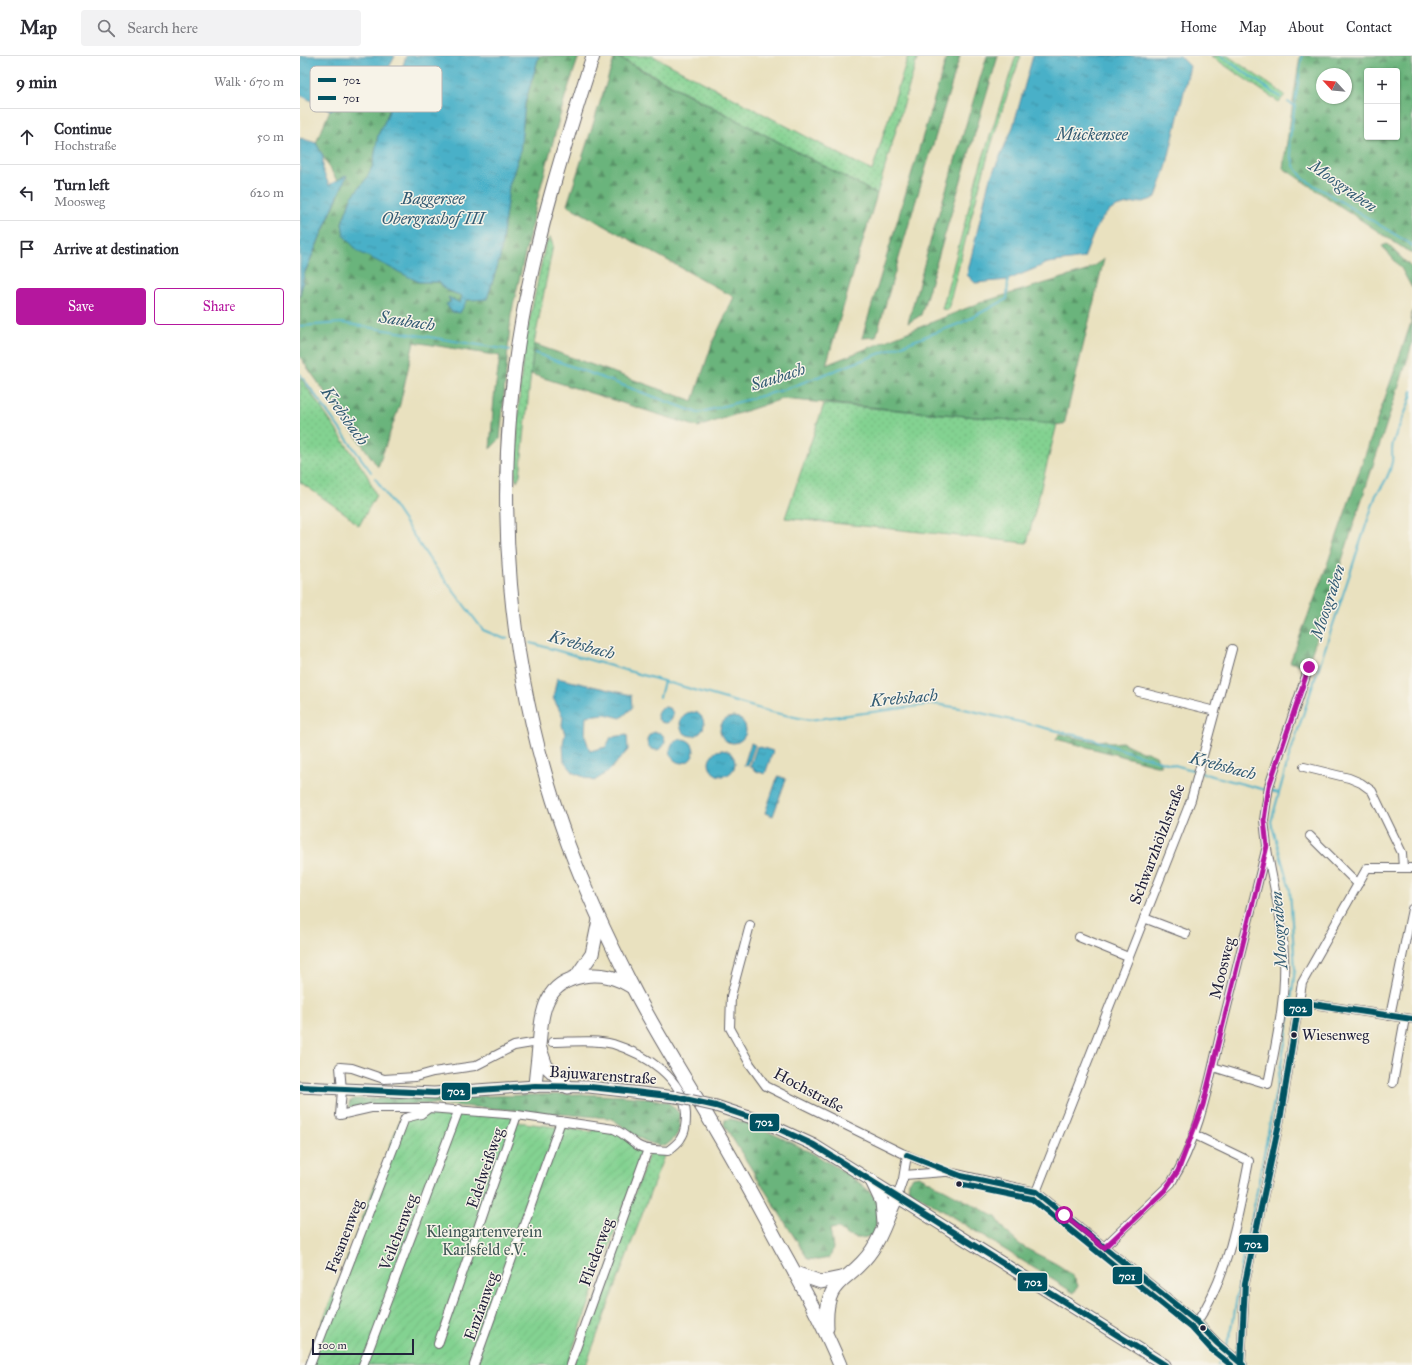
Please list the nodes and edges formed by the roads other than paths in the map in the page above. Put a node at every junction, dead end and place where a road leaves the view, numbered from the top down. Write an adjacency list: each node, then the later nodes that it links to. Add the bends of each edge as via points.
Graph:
1 (593, 56): 15 (highway, via 550,194 521,321 512,389 507,504 512,602 530,712 548,785)
2 (1232, 649): 5 (street, Schwarzhölzlstraße)
3 (1309, 667): 8 (street, Moosweg, via 1268,791 1264,820)
4 (1139, 692): 5 (street)
5 (1215, 711): 14 (street, Schwarzhölzlstraße, via 1191,800)
6 (1304, 767): 9 (street, via 1350,778 1372,792)
7 (1310, 836): 12 (street)
8 (1267, 846): 10 (street, Moosweg); 11 (street)
9 (1408, 868): 12 (street, via 1367,868)
10 (1261, 869): 11 (street); 27 (street, Moosweg)
11 (1272, 869): 27 (street, via 1284,957 1279,1030 1268,1084)
12 (1358, 884): 22 (street, via 1302,983)
13 (1412, 908): 23 (street)
14 (1144, 918): 17 (street, Schwarzhölzlstraße); 19 (street, Schwarzhölzlstraße)
15 (599, 920): 20 (highway, via 592,954); 21 (highway)
16 (750, 925): 39 (street, Hochstraße, via 731,996 730,1028 750,1064 766,1086)
17 (1186, 934)
18 (1079, 937): 19 (street)
19 (1128, 957): 43 (street, Schwarzhölzlstraße)
20 (576, 977): 21 (highway, via 610,976); 26 (highway, via 564,982 548,999 540,1019)
21 (632, 987): 47 (highway, via 728,1150)
22 (1299, 1002): 23 (street); 52 (street, via 1281,1114 1245,1283)
23 (1390, 1016): 24 (street)
24 (1408, 1019): 28 (street)
25 (552, 1042): 38 (street, via 594,1041 612,1044 632,1051 655,1065 673,1081 685,1104 686,1124 681,1138 668,1151)
26 (535, 1044): 29 (highway); 30 (highway, via 546,1066); 32 (street, via 503,1050 475,1066 415,1077 384,1079 352,1068 340,1067)
27 (1213, 1067): 37 (street, Moosweg)
28 (1394, 1083)
29 (534, 1086): 30 (main road, Bajuwarenstraße); 32 (main road, Bajuwarenstraße, via 434,1093)
30 (568, 1086): 42 (main road, Bajuwarenstraße, bridge, via 676,1097 716,1106 764,1122 814,1145)
31 (300, 1087): 32 (main road, Bajuwarenstraße)
32 (342, 1090): 33 (street, via 340,1115 372,1108)
33 (429, 1108): 34 (street); 53 (street, Fasanenweg, via 421,1114 405,1118)
34 (459, 1109): 35 (street); 54 (street, Veilchenweg)
35 (517, 1115): 36 (street); 51 (street, Edelweißweg)
36 (561, 1121): 38 (street, via 614,1129 626,1134 637,1145); 55 (street, Enzianweg)
37 (1193, 1134): 46 (street, Moosweg, via 1171,1183); 49 (street, via 1249,1161 1230,1248 1220,1279 1209,1304)
38 (648, 1149): 56 (street, Fliederweg)
39 (907, 1155): 40 (street, Hochstraße); 41 (street)
40 (948, 1172): 41 (street); 43 (street, Hochstraße)
41 (904, 1175): 44 (street)
42 (872, 1181): 44 (main road, Bajuwarenstraße); 45 (highway, via 882,1202)
43 (1036, 1192): 46 (street, Hochstraße)
44 (897, 1197): 45 (highway); 58 (main road, Bajuwarenstraße)
45 (884, 1224): 48 (highway, via 873,1250)
46 (1104, 1248): 49 (street, Hochstraße)
47 (795, 1273): 48 (highway, via 821,1282); 50 (highway)
48 (845, 1277): 50 (highway, via 828,1299)
49 (1197, 1322): 52 (street, Hochstraße)
50 (827, 1336): 57 (highway)
51 (438, 1344)
52 (1242, 1364)
53 (310, 1365)
54 (363, 1365)
55 (474, 1365)
56 (570, 1365)
57 (840, 1365)
58 (1165, 1365)

